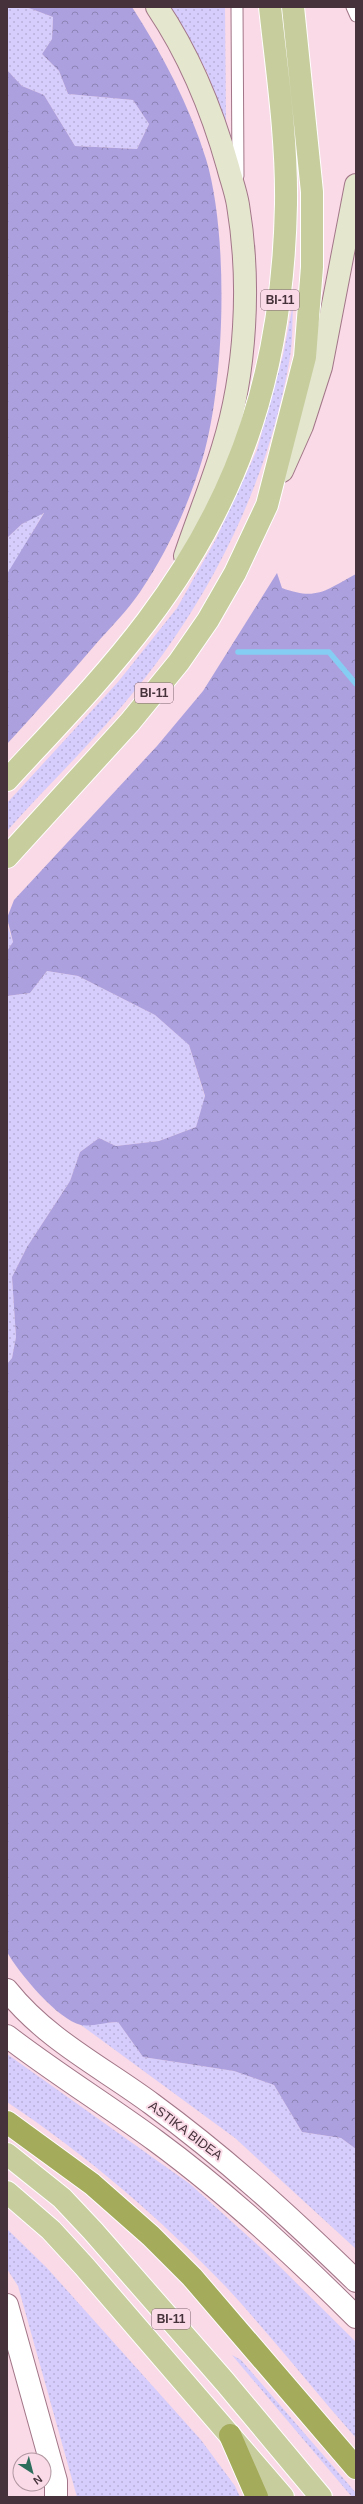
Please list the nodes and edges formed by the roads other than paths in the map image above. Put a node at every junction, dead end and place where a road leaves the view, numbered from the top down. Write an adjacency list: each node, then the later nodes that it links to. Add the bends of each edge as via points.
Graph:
1 (157, 7): 8 (street, via 178,40 202,90 218,129)
2 (238, 7): 8 (lane)
3 (270, 7): 10 (main road, BI-11, via 280,100 286,202 280,297 268,366 239,462 226,494)
4 (293, 7): 9 (main road, BI-11, via 312,192 312,267 305,357)
5 (352, 7): 6 (lane)
6 (356, 16)
7 (356, 185): 9 (street, via 320,366 302,426)
8 (238, 204): 10 (street, via 244,261 244,309 236,386 223,447)
9 (266, 505): 12 (main road, BI-11, via 235,573 180,662 130,722)
10 (180, 572): 11 (main road, BI-11, via 109,669)
11 (7, 780)
12 (7, 856)
13 (7, 1990): 18 (street, ASTIKA BIDEA, via 47,2032 151,2103 232,2165)
14 (7, 2036): 20 (street, ASTIKA BIDEA, via 156,2141 216,2188 300,2261)
15 (7, 2122): 22 (highway, via 92,2184 151,2236 192,2277)
16 (7, 2154): 26 (main road, BI-11, via 62,2198 94,2231)
17 (7, 2192): 21 (main road, BI-11, via 56,2235)
18 (356, 2281)
19 (7, 2305): 23 (street, via 56,2481)
20 (356, 2317)
21 (230, 2435): 24 (highway); 25 (main road, BI-11)
22 (356, 2468)
23 (56, 2497)
24 (257, 2497)
25 (283, 2497)
26 (321, 2497)

